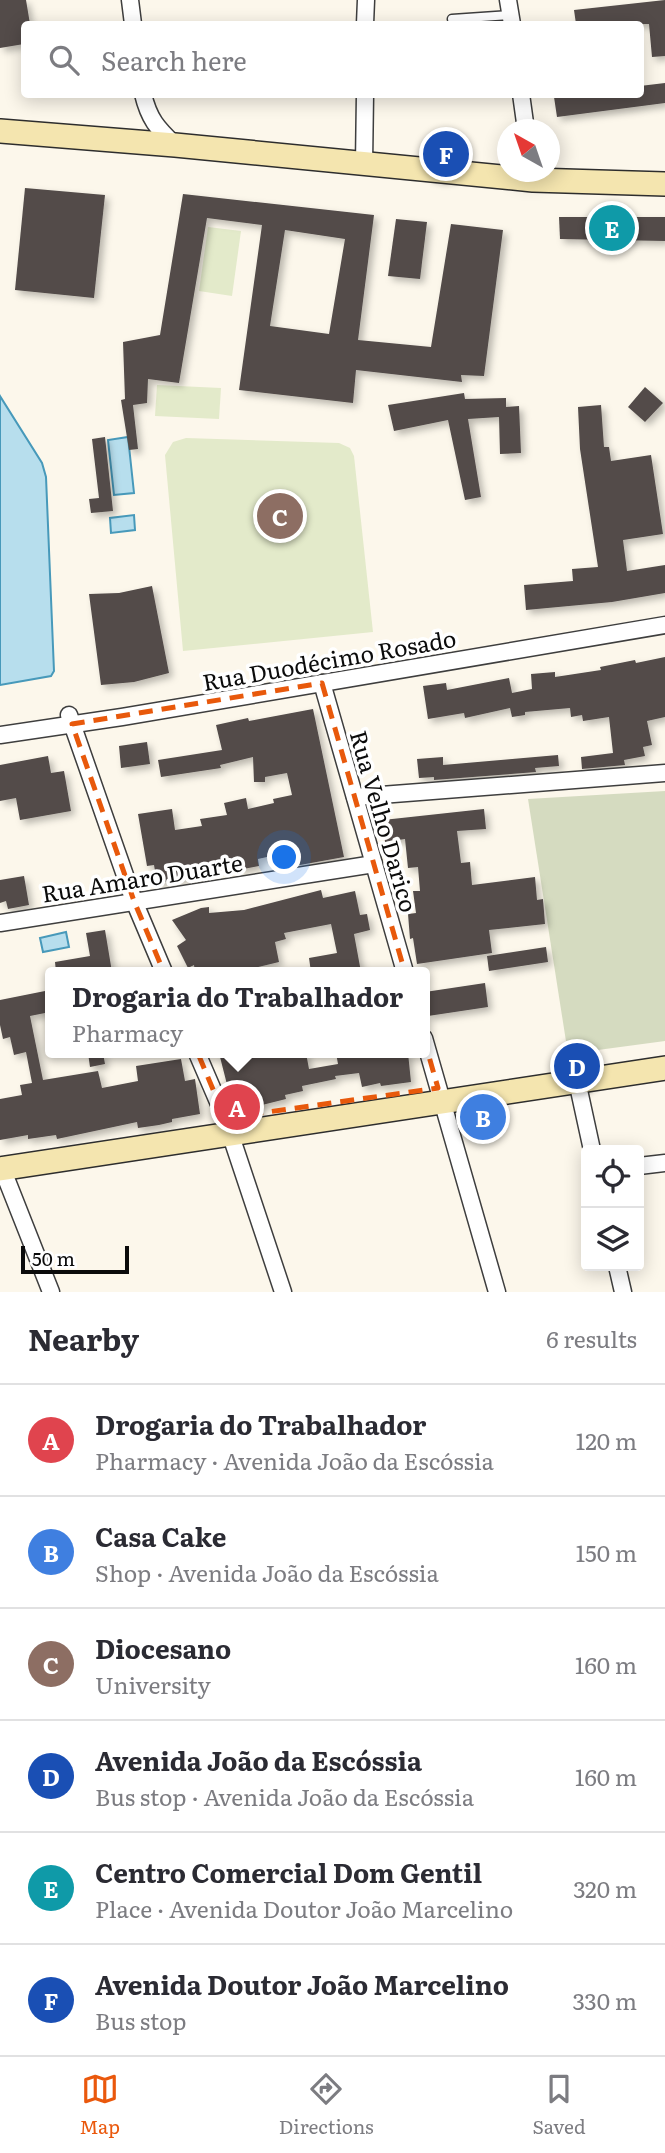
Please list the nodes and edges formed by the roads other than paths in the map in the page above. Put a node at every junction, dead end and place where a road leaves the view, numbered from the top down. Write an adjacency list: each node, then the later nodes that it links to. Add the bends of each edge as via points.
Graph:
1 (130, 0): 5 (street)
2 (366, 0): 6 (street)
3 (510, 13): 4 (lane)
4 (452, 19)
5 (134, 21)
6 (365, 21)
7 (145, 98): 12 (street, via 156,127)
8 (365, 98): 13 (street)
9 (522, 98): 10 (street)
10 (524, 119)
11 (0, 131): 12 (main road)
12 (175, 145): 13 (main road)
13 (364, 164): 14 (main road)
14 (497, 174)
15 (560, 178): 16 (main road)
16 (665, 184)
17 (665, 615): 20 (street, Rua Duodécimo Rosado)
18 (665, 625): 19 (street, Rua Duodécimo Rosado)
19 (322, 683): 20 (street, Rua Duodécimo Rosado); 24 (street, Rua Velho Darico)
20 (70, 719): 21 (street, Rua Duodécimo Rosado); 22 (street, Rua Duodécimo Rosado); 26 (street)
21 (0, 724)
22 (0, 735)
23 (665, 773): 24 (street)
24 (355, 797): 25 (street, Rua Velho Darico)
25 (374, 864): 26 (street, Rua Amaro Duarte); 29 (street, Rua Velho Darico)
26 (134, 901): 27 (street, Rua Amaro Duarte); 28 (street)
27 (0, 923)
28 (162, 967)
29 (404, 967)
30 (665, 1054): 35 (main road)
31 (199, 1058): 36 (street)
32 (430, 1058): 35 (street)
33 (665, 1068): 34 (main road)
34 (577, 1081): 35 (main road); 37 (street)
35 (441, 1095): 36 (main road); 44 (street)
36 (227, 1125): 39 (main road); 43 (street)
37 (591, 1145)
38 (665, 1163): 40 (street)
39 (1, 1164): 42 (street)
40 (644, 1165)
41 (618, 1271): 45 (street)
42 (51, 1292)
43 (283, 1292)
44 (497, 1292)
45 (623, 1292)

